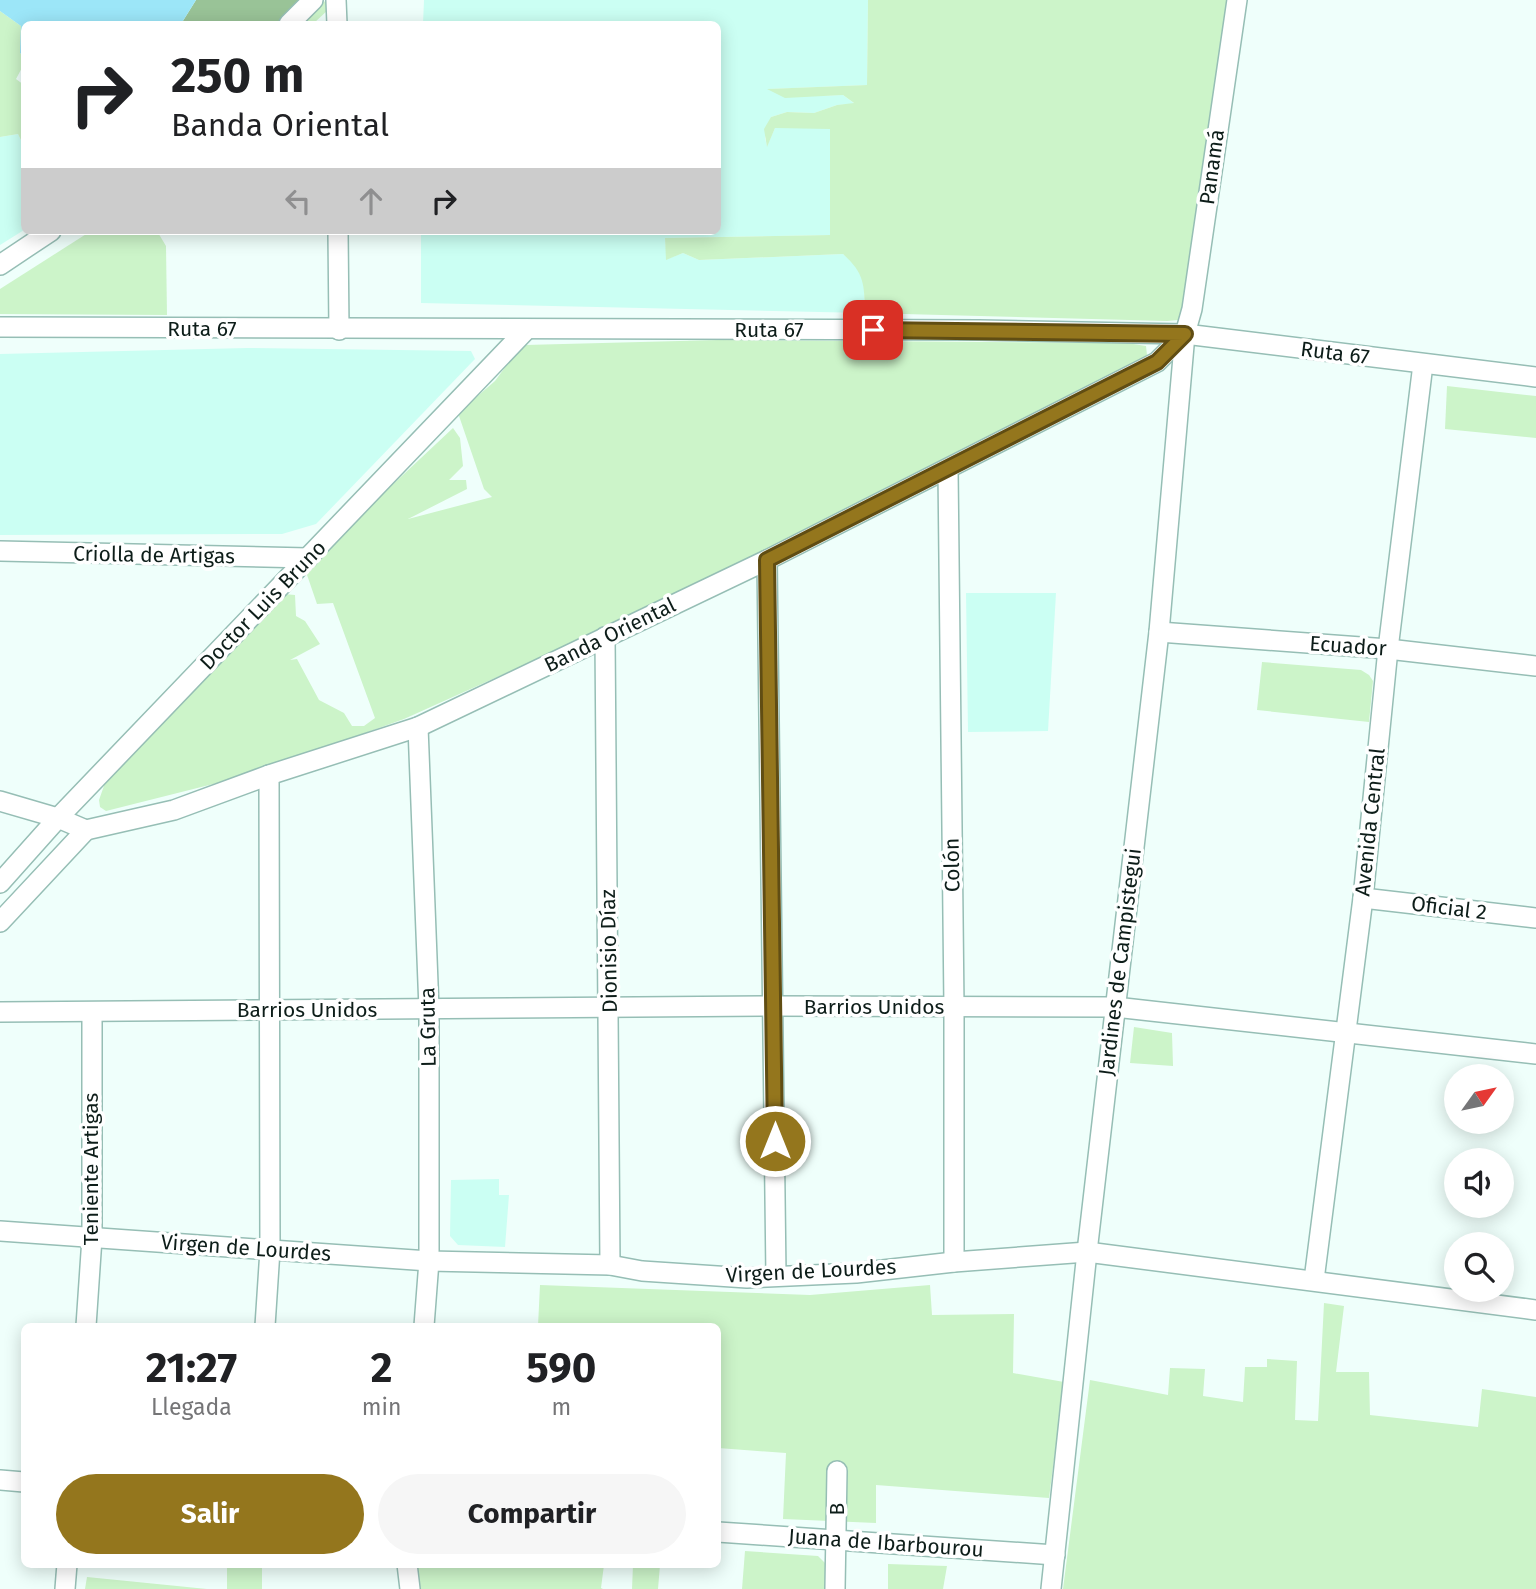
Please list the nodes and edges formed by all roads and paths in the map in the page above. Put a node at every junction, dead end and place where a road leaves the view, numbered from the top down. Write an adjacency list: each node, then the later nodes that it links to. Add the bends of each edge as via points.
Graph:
1 (313, 0): 4 (street)
2 (336, 0): 5 (street)
3 (1237, 0): 12 (street, Panamá)
4 (292, 21)
5 (337, 21)
6 (45, 235): 8 (street)
7 (338, 235): 11 (street)
8 (0, 265)
9 (0, 327): 11 (street, Ruta 67)
10 (527, 329): 11 (street, Ruta 67); 12 (street, Ruta 67); 17 (street, Doctor Luis Bruno)
11 (339, 330)
12 (1185, 334): 13 (street, Ruta 67); 15 (street, Banda Oriental, via 1157,362); 19 (street, Jardines de Campistegui)
13 (1423, 364): 14 (street, Ruta 67); 21 (street, Avenida Central)
14 (1536, 377)
15 (948, 469): 18 (street, Banda Oriental); 33 (street, Colón)
16 (0, 551): 17 (street, Criolla de Artigas)
17 (308, 558): 26 (street, Doctor Luis Bruno)
18 (767, 560): 20 (street, Banda Oriental); 32 (street)
19 (1159, 632): 21 (street, Ecuador); 34 (street, Jardines de Campistegui)
20 (605, 637): 23 (street, Banda Oriental); 35 (street, Dionisio Díaz)
21 (1388, 649): 22 (street, Ecuador); 29 (street, Avenida Central)
22 (1536, 666)
23 (418, 727): 24 (street, Banda Oriental); 36 (street, La Gruta)
24 (269, 775): 27 (street, Banda Oriental, via 174,810); 37 (street)
25 (0, 801): 26 (street)
26 (58, 818): 27 (street); 28 (street, Doctor Luis Bruno)
27 (86, 830): 31 (street)
28 (0, 883)
29 (1363, 898): 30 (street, Oficial 2); 40 (street, Avenida Central)
30 (1536, 918)
31 (0, 922)
32 (774, 1006): 33 (street, Barrios Unidos); 35 (street, Barrios Unidos); 49 (street)
33 (954, 1007): 34 (street, Barrios Unidos); 47 (street, Colón)
34 (1115, 1007): 40 (street, Barrios Unidos); 45 (street, Jardines de Campistegui)
35 (609, 1008): 36 (street, Barrios Unidos); 48 (street, Dionisio Díaz)
36 (429, 1009): 37 (street, Barrios Unidos); 46 (street, La Gruta)
37 (270, 1011): 39 (street, Barrios Unidos); 44 (street)
38 (0, 1012): 39 (street, Barrios Unidos)
39 (92, 1012): 43 (street, Teniente Artigas)
40 (1346, 1032): 41 (street, Barrios Unidos); 50 (street, Avenida Central)
41 (1536, 1054)
42 (0, 1231): 43 (street, Virgen de Lourdes)
43 (92, 1238): 44 (street, Virgen de Lourdes); 52 (street, Teniente Artigas)
44 (270, 1250): 46 (street, Virgen de Lourdes); 53 (street)
45 (1087, 1252): 47 (street, Virgen de Lourdes); 50 (street, Virgen de Lourdes); 60 (street, Jardines de Campistegui)
46 (429, 1261): 48 (street, Virgen de Lourdes); 54 (street, La Gruta)
47 (954, 1262): 49 (street, Virgen de Lourdes)
48 (610, 1265): 49 (street, Virgen de Lourdes, via 747,1278)
49 (776, 1276)
50 (1314, 1280): 51 (street, Virgen de Lourdes)
51 (1536, 1310)
52 (86, 1323)
53 (265, 1323)
54 (424, 1323)
55 (837, 1471): 59 (street, B)
56 (0, 1480): 57 (street)
57 (21, 1482)
58 (721, 1532): 59 (street, Juana de Ibarbourou)
59 (837, 1540): 60 (street, Juana de Ibarbourou); 65 (street, B)
60 (1055, 1555): 66 (street, Jardines de Campistegui)
61 (67, 1568): 63 (street)
62 (407, 1568): 64 (street)
63 (65, 1589)
64 (410, 1589)
65 (835, 1589)
66 (1051, 1589)

